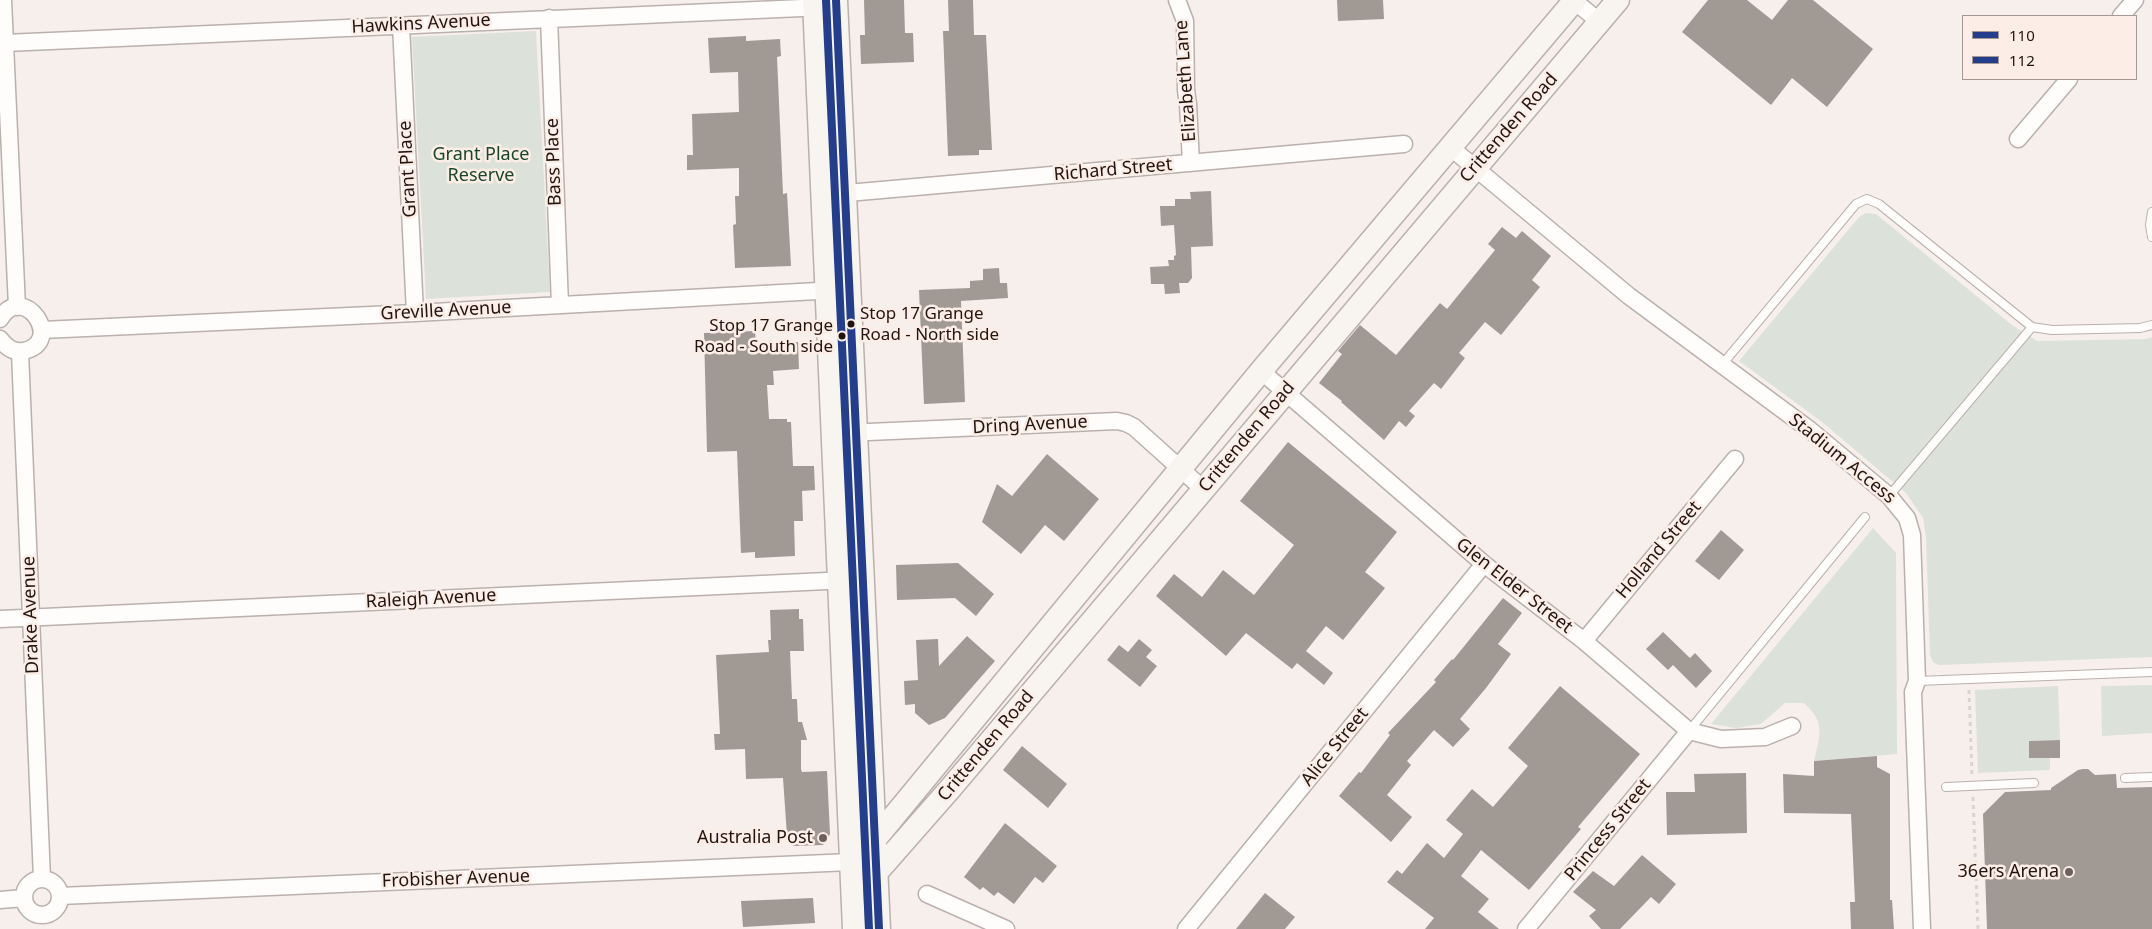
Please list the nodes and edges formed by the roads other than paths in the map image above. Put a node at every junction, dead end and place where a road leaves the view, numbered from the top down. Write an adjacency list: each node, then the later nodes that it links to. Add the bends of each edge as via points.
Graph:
1 (4, 0): 12 (street)
2 (1177, 0): 17 (street, Elizabeth Lane, via 1185,21)
3 (1574, 0): 10 (street); 16 (main road, Crittenden Road)
4 (1618, 0): 10 (main road, Crittenden Road)
5 (2135, 0): 8 (street)
6 (836, 3): 7 (street, Hawkins Avenue); 19 (main road)
7 (814, 4): 9 (street, Hawkins Avenue); 20 (main road)
8 (2122, 15)
9 (548, 18): 11 (street, Hawkins Avenue); 25 (street, Bass Place)
10 (1600, 22): 18 (main road, Crittenden Road)
11 (401, 25): 12 (street, Hawkins Avenue); 27 (street, Grant Place)
12 (5, 43): 26 (street)
13 (2068, 80): 14 (street)
14 (2018, 139)
15 (1404, 144): 17 (street, Richard Street)
16 (1450, 147): 18 (street, Stadium Access); 35 (main road, Crittenden Road)
17 (1191, 163): 19 (street, Richard Street)
18 (1475, 168): 34 (street, Stadium Access, via 1628,296); 36 (main road, Crittenden Road)
19 (845, 193): 20 (street, Richard Street); 23 (main road)
20 (822, 195): 24 (main road)
21 (2152, 212): 22 (lane)
22 (2152, 237)
23 (850, 290): 24 (street, Greville Avenue); 37 (main road)
24 (827, 291): 25 (street, Greville Avenue); 38 (main road)
25 (560, 305): 27 (street, Greville Avenue)
26 (17, 307): 28 (street, via 8,310); 31 (street, via 35,313)
27 (415, 313): 31 (street, Greville Avenue)
28 (0, 319)
29 (2152, 325): 30 (lane, via 2052,330)
30 (2032, 327): 34 (lane, via 1879,204 1867,199 1856,204); 42 (lane)
31 (42, 330): 33 (street, via 36,345)
32 (0, 339): 33 (street, via 5,346)
33 (20, 352): 47 (street, Drake Avenue)
34 (1722, 366): 42 (street, Stadium Access, via 1810,430)
35 (1261, 371): 36 (street, Glen Elder Street); 40 (main road, Crittenden Road)
36 (1285, 392): 41 (main road, Crittenden Road); 44 (street, Glen Elder Street)
37 (856, 432): 38 (street, Dring Avenue); 40 (street, Dring Avenue, via 1117,421 1134,427); 45 (main road)
38 (832, 433): 46 (main road)
39 (1735, 459): 49 (street, Holland Street)
40 (1181, 467): 41 (street, Dring Avenue); 59 (main road, Crittenden Road)
41 (1203, 489): 62 (main road, Crittenden Road)
42 (1889, 496): 51 (street, Stadium Access, via 1907,518 1912,535)
43 (1866, 517): 53 (lane)
44 (1484, 564): 49 (street, Glen Elder Street); 72 (street, Alice Street)
45 (863, 579): 46 (street, Raleigh Avenue); 54 (main road)
46 (839, 580): 47 (street, Raleigh Avenue); 61 (main road)
47 (31, 617): 48 (street, Raleigh Avenue); 63 (street, Drake Avenue)
48 (0, 619)
49 (1584, 641): 53 (street, Glen Elder Street)
50 (2152, 672): 51 (lane)
51 (1917, 681): 74 (street, Stadium Access, via 1913,692)
52 (1792, 726): 53 (street, Glen Elder Street, via 1765,737 1721,739)
53 (1689, 730): 73 (street, Princess Street)
54 (873, 775): 59 (main road, via 890,796); 60 (main road)
55 (2152, 776): 56 (lane)
56 (2125, 778)
57 (2034, 782): 58 (lane)
58 (1946, 787)
59 (910, 796): 60 (main road, Crittenden Road)
60 (876, 838): 61 (main road, Crittenden Road); 62 (main road)
61 (851, 862): 62 (main road); 65 (street, Frobisher Avenue); 69 (main road)
62 (877, 872): 70 (main road)
63 (42, 879): 65 (street, via 53,883); 66 (street, via 27,887)
64 (926, 894): 71 (street)
65 (60, 896): 68 (street, via 58,907)
66 (24, 898): 67 (street); 68 (street, via 32,913)
67 (0, 900)
68 (44, 922)
69 (854, 929)
70 (879, 929)
71 (1006, 929)
72 (1186, 929)
73 (1526, 929)
74 (1922, 929)

